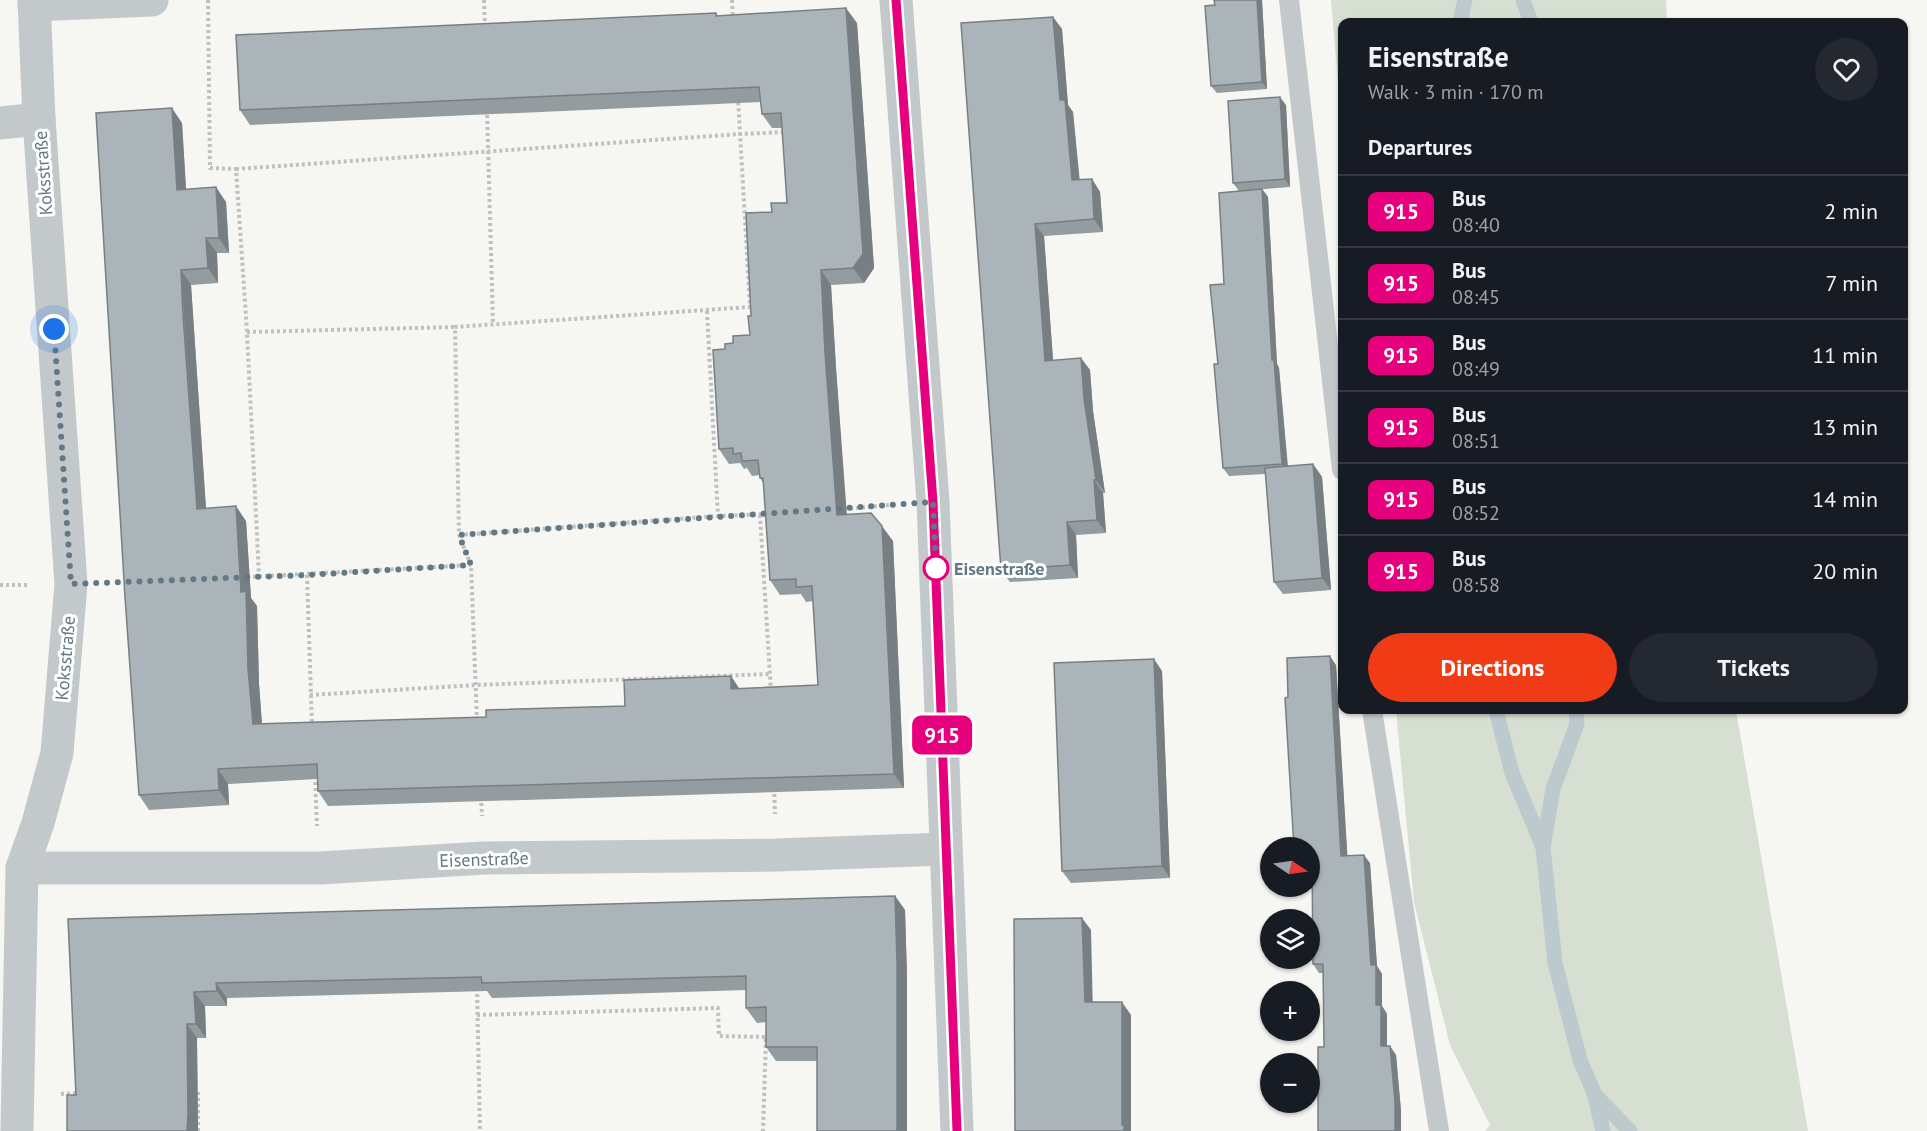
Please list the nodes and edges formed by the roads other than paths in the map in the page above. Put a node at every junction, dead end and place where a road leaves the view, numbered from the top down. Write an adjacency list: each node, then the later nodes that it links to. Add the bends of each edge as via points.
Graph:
1 (152, 0): 4 (street)
2 (896, 0): 9 (street, via 933,502)
3 (1289, 0): 7 (lane)
4 (34, 3): 5 (street, Koksstraße)
5 (39, 119): 6 (street); 10 (street, Koksstraße, via 71,584 57,753)
6 (0, 123)
7 (1338, 435)
8 (1373, 714): 13 (lane)
9 (946, 849): 10 (street, Eisenstraße, via 484,858 320,868); 12 (street)
10 (22, 868): 11 (street, Koksstraße)
11 (17, 1131)
12 (957, 1131)
13 (1439, 1131)

